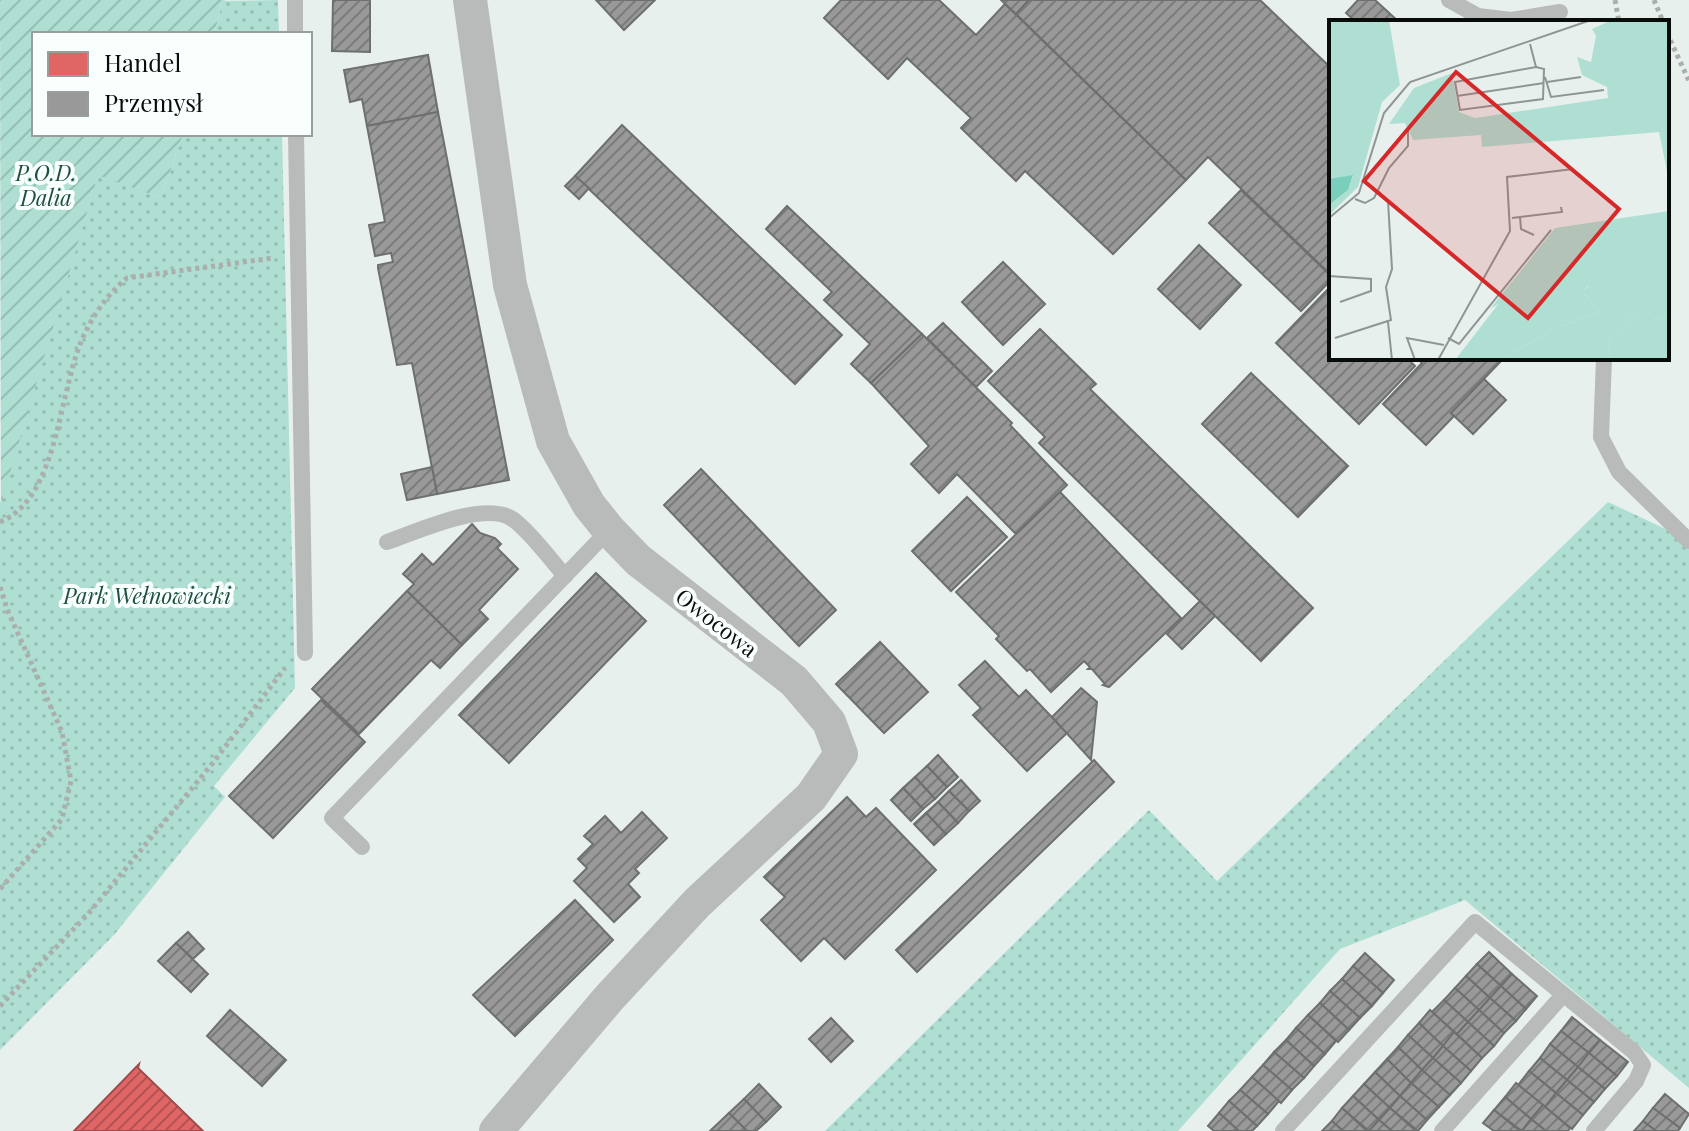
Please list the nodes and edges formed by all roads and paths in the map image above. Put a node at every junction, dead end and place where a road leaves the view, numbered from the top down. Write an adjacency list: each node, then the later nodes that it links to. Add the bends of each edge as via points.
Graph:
1 (295, 0): 9 (lane)
2 (470, 0): 16 (street, Owocowa, via 510,285 553,441)
3 (1449, 0): 6 (lane, via 1478,16 1511,20)
4 (1615, 0): 7 (path)
5 (1654, 0): 8 (path)
6 (1560, 11)
7 (1619, 20)
8 (1662, 20)
9 (295, 32)
10 (1669, 37): 11 (path)
11 (1689, 81)
12 (296, 136): 13 (lane)
13 (298, 254): 15 (path, via 127,278 111,292 84,333 44,470 30,499); 21 (lane)
14 (1604, 360): 17 (lane, via 1601,437 1619,472)
15 (0, 522)
16 (609, 530): 19 (lane); 27 (street, Owocowa, via 638,560 794,681 829,722 841,754 811,797 697,903)
17 (1689, 541)
18 (387, 542): 19 (lane, via 470,515 496,512 513,519)
19 (565, 576): 23 (lane, via 332,818)
20 (0, 587): 24 (path, via 62,732 71,781 62,819)
21 (305, 636): 22 (lane); 26 (path, via 212,764 88,914)
22 (305, 653)
23 (362, 847)
24 (0, 889)
25 (1563, 995): 28 (lane, via 1475,922); 29 (lane); 30 (lane, via 1643,1065)
26 (0, 1006)
27 (496, 1131)
28 (1283, 1131)
29 (1442, 1131)
30 (1594, 1131)

